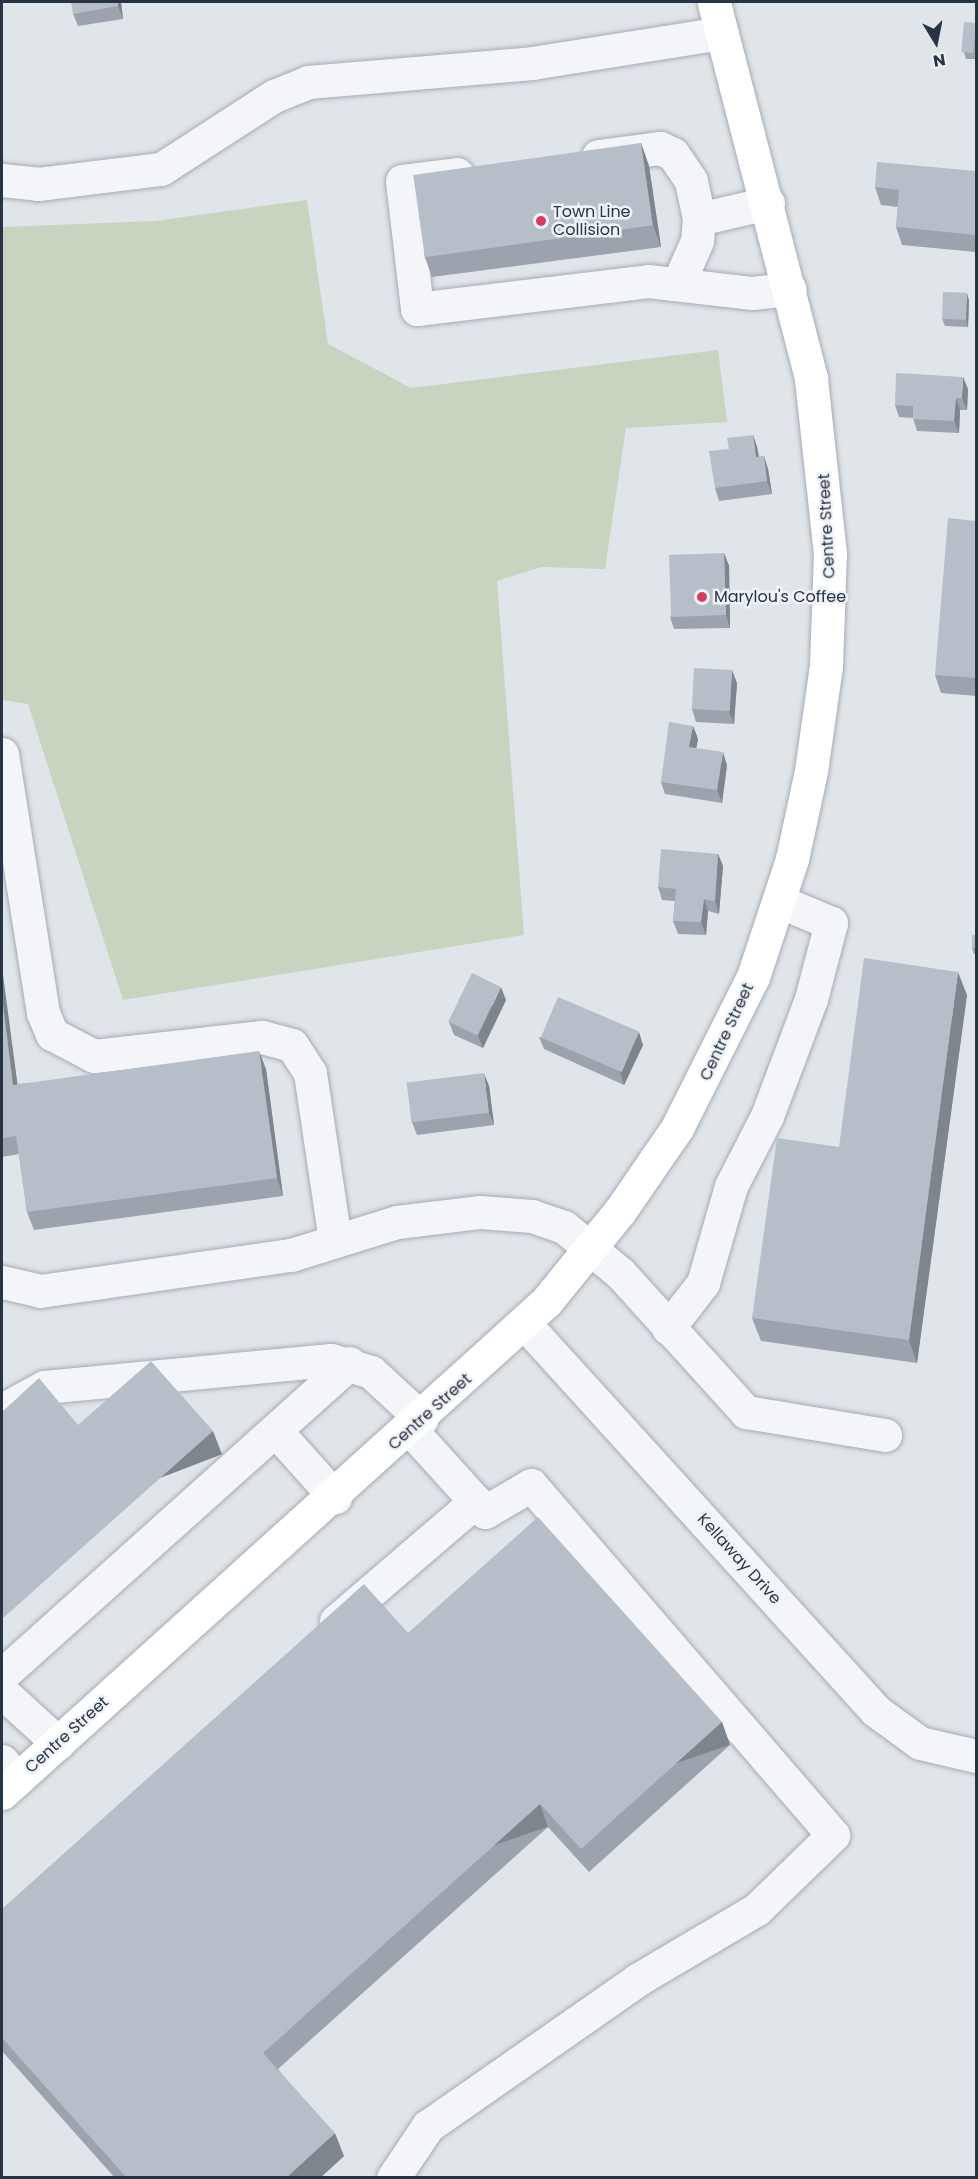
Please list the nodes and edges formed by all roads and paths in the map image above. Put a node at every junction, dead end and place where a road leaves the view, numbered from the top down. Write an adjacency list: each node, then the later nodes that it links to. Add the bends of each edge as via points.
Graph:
1 (714, 2): 2 (main road, Centre Street)
2 (722, 33): 5 (street, via 532,63 308,82 274,96 161,169 38,184); 6 (main road, Centre Street)
3 (566, 160): 7 (street, via 660,148 673,154 691,181)
4 (484, 170): 8 (street, via 402,181 417,309 648,281)
5 (2, 180)
6 (768, 203): 7 (street); 9 (main road, Centre Street)
7 (699, 219): 8 (street, via 697,241)
8 (678, 284): 9 (street, via 752,293)
9 (790, 289): 11 (main road, Centre Street, via 820,429 830,592 818,736)
10 (2, 754): 12 (street, via 43,1013 52,1034 94,1056 262,1037 292,1045 310,1073)
11 (779, 901): 13 (main road, Centre Street, via 748,987 700,1089 651,1169); 16 (street, via 831,923 811,999 767,1116 731,1186 704,1283)
12 (335, 1242): 13 (street, via 396,1222 480,1212 548,1220); 14 (street, via 291,1255 40,1291)
13 (591, 1248): 15 (main road, Centre Street); 16 (street)
14 (2, 1282)
15 (525, 1324): 19 (main road, Centre Street); 28 (street, Kellaway Drive, via 876,1711 920,1743)
16 (668, 1328): 21 (street, via 746,1412)
17 (350, 1363): 18 (street, via 273,1362 44,1387); 19 (street, via 390,1386); 20 (street)
18 (2, 1410)
19 (416, 1424): 22 (main road, Centre Street); 23 (street)
20 (276, 1431): 22 (street); 25 (street)
21 (885, 1435)
22 (335, 1497): 27 (main road, Centre Street)
23 (476, 1501): 24 (street); 30 (street, via 485,1512 531,1485 833,1835 757,1909 637,1980 428,2126)
24 (314, 1639)
25 (2, 1675)
26 (2, 1692): 27 (street)
27 (58, 1743): 29 (main road, Centre Street)
28 (970, 1755)
29 (6, 1778)
30 (393, 2178)

